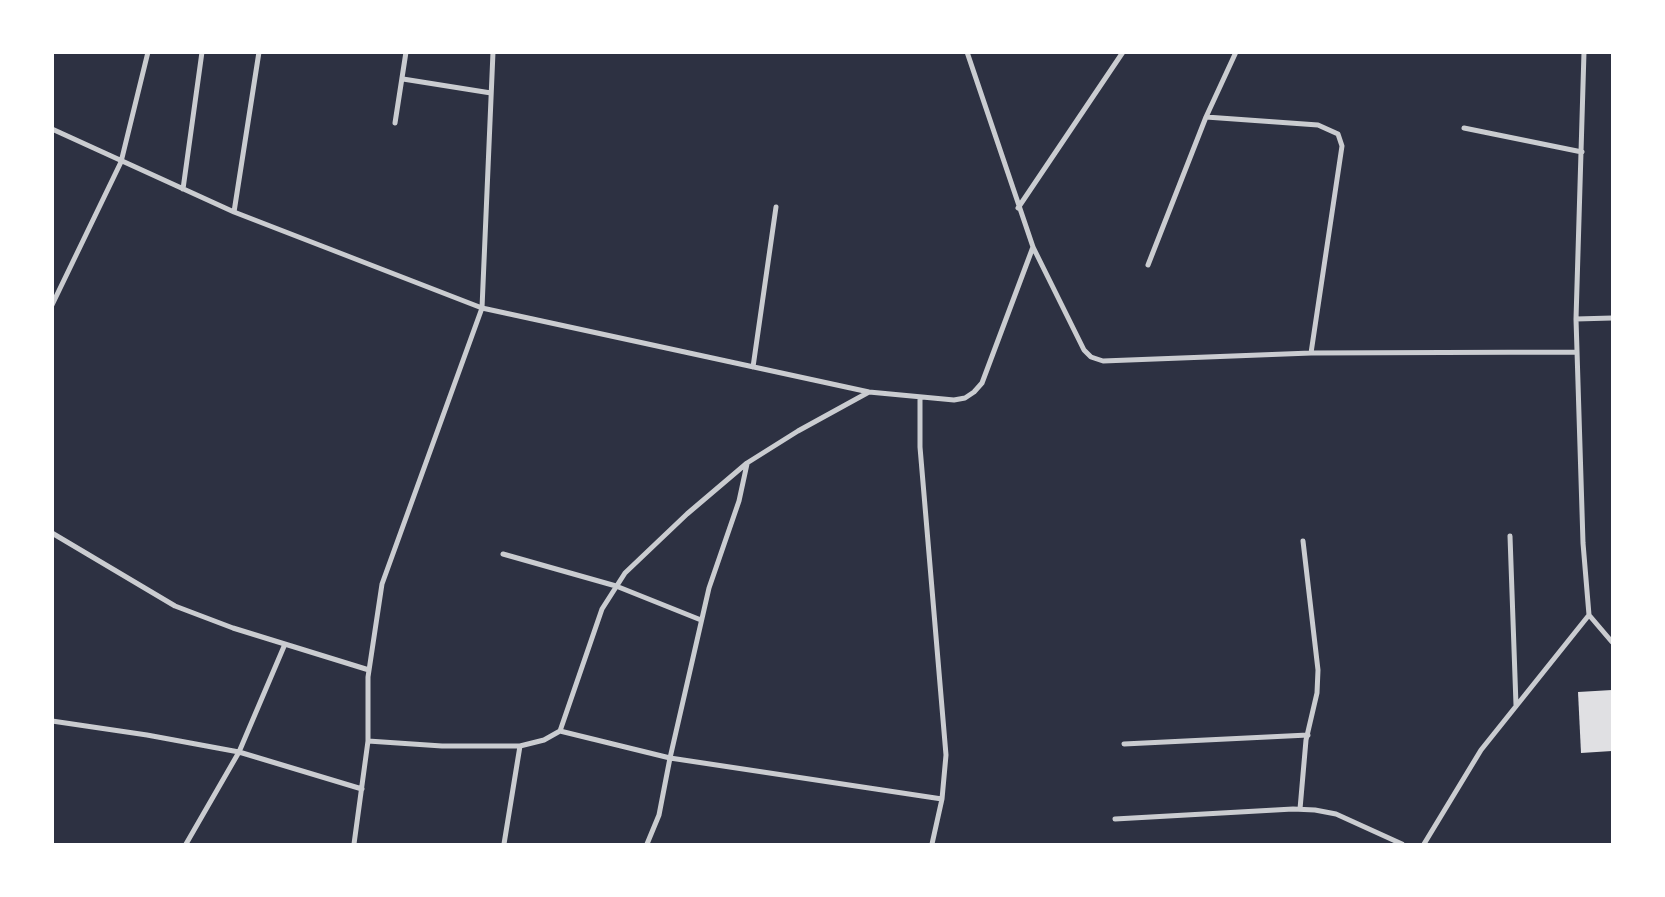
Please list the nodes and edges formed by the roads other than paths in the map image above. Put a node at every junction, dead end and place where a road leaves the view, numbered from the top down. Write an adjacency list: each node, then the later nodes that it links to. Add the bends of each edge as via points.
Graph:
1 (148, 52): 17 (street)
2 (202, 52): 18 (street)
3 (259, 52): 21 (street)
4 (406, 52): 10 (street)
5 (493, 52): 11 (street)
6 (967, 52): 20 (street)
7 (1123, 52): 20 (street)
8 (1236, 52): 12 (street)
9 (1584, 52): 16 (street)
10 (403, 79): 11 (street); 13 (street)
11 (490, 93): 25 (street)
12 (1206, 117): 23 (street); 29 (street, via 1318,125 1338,134 1342,146)
13 (395, 123)
14 (1464, 128): 16 (street)
15 (52, 129): 17 (street)
16 (1582, 152): 27 (street)
17 (121, 162): 18 (street); 24 (street)
18 (183, 189): 21 (street)
19 (776, 208): 30 (street)
20 (1018, 208): 22 (street)
21 (234, 212): 25 (street)
22 (1033, 247): 29 (street, via 1084,350 1091,357 1103,361); 32 (street, via 982,383 966,398)
23 (1148, 265)
24 (52, 305)
25 (482, 308): 30 (street); 43 (street, via 382,584)
26 (1612, 318): 27 (street)
27 (1576, 319): 28 (street)
28 (1576, 352): 29 (street); 39 (street)
29 (1311, 353)
30 (753, 367): 31 (street)
31 (869, 392): 32 (street); 33 (street)
32 (920, 398): 54 (street, via 920,447 946,755)
33 (747, 463): 38 (street, via 687,514 625,573); 40 (street, via 739,502)
34 (52, 533): 42 (street, via 175,606)
35 (1510, 536): 44 (street)
36 (1302, 541): 47 (street, via 1318,670 1317,694)
37 (503, 554): 38 (street)
38 (616, 586): 40 (street); 46 (street, via 602,609)
39 (1589, 615): 41 (street); 44 (street)
40 (701, 620): 52 (street)
41 (1612, 642)
42 (285, 644): 43 (street); 51 (street)
43 (369, 670): 48 (street)
44 (1516, 705): 63 (street, via 1481,750)
45 (52, 721): 51 (street)
46 (560, 731): 50 (street, via 544,740); 52 (street)
47 (1308, 735): 49 (street); 55 (street)
48 (368, 741): 50 (street, via 442,746); 53 (street)
49 (1124, 744)
50 (520, 746): 59 (street)
51 (238, 752): 53 (street); 57 (street)
52 (670, 758): 54 (street); 60 (street, via 659,815)
53 (362, 789): 58 (street)
54 (942, 798): 61 (street)
55 (1300, 809): 56 (street); 62 (street, via 1336,814)
56 (1116, 819)
57 (186, 844)
58 (354, 844)
59 (504, 844)
60 (647, 844)
61 (932, 844)
62 (1402, 844)
63 (1424, 844)

